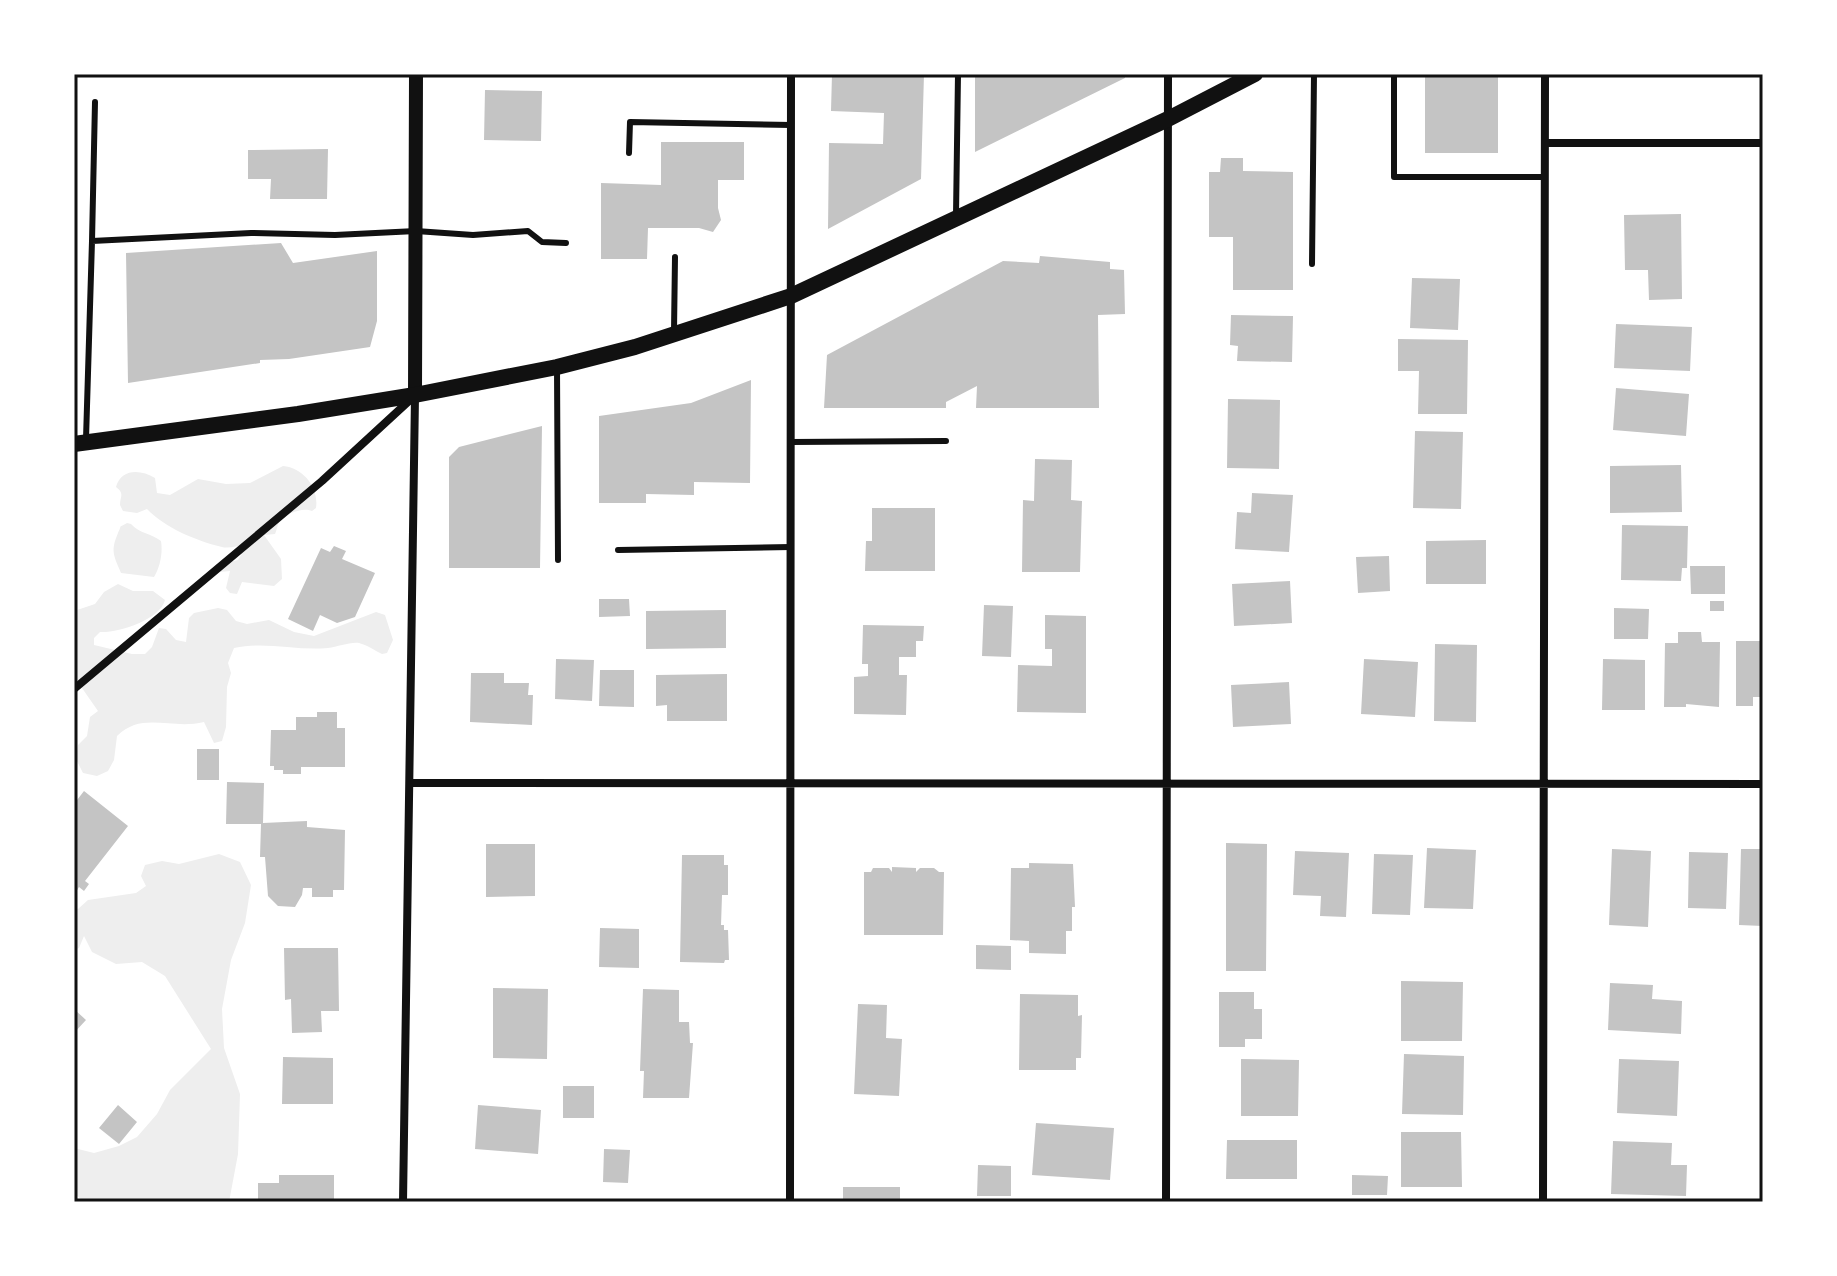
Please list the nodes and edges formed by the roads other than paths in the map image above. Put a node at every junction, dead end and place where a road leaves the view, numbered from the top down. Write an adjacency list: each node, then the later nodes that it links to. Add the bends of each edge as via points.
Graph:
1 (416, 74): 17 (street)
2 (791, 74): 11 (street)
3 (958, 74): 16 (lane)
4 (1168, 74): 10 (street)
5 (1255, 74): 10 (main road)
6 (1314, 74): 21 (lane)
7 (1394, 74): 15 (lane, via 1394,177)
8 (1545, 74): 12 (street)
9 (95, 102): 18 (lane)
10 (1168, 119): 16 (main road); 35 (street)
11 (791, 125): 14 (lane, via 630,122); 22 (street)
12 (1545, 143): 13 (street); 15 (street)
13 (1763, 143)
14 (629, 153)
15 (1545, 177): 36 (street)
16 (956, 219): 22 (main road)
17 (416, 231): 18 (lane); 19 (lane, via 528,231 542,242); 25 (street)
18 (92, 241): 28 (lane)
19 (566, 243)
20 (675, 257): 23 (lane)
21 (1312, 264)
22 (791, 296): 23 (main road); 27 (street)
23 (674, 335): 24 (main road)
24 (557, 367): 25 (main road); 31 (lane)
25 (415, 395): 28 (main road); 32 (street, via 322,481); 33 (street)
26 (946, 441): 27 (lane)
27 (791, 442): 29 (street)
28 (80, 443)
29 (791, 547): 30 (lane); 34 (street)
30 (618, 550)
31 (558, 560)
32 (74, 689)
33 (411, 783): 34 (street); 38 (street)
34 (790, 784): 35 (street); 39 (street)
35 (1167, 784): 36 (street); 40 (street)
36 (1545, 784): 37 (street); 41 (street)
37 (1763, 784)
38 (403, 1202)
39 (790, 1202)
40 (1166, 1202)
41 (1543, 1202)

